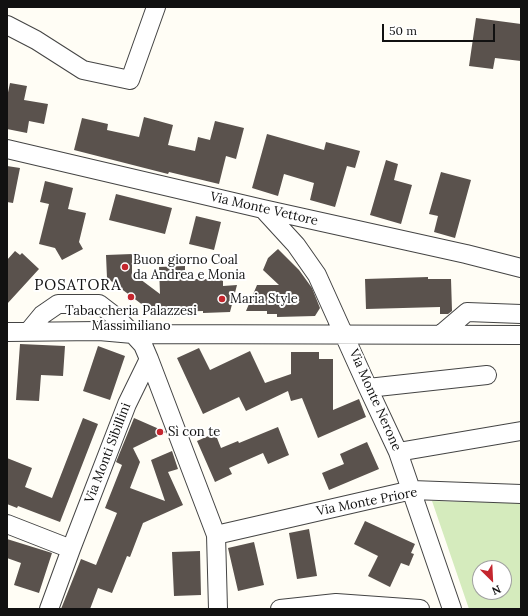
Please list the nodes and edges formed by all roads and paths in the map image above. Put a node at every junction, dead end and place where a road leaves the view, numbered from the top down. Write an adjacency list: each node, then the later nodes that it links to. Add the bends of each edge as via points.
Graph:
1 (156, 7): 2 (street, via 130,80 83,70)
2 (7, 25)
3 (7, 149): 4 (street, Via Monte Vettore)
4 (263, 209): 5 (street, Via Monte Vettore); 10 (street, Via Monte Nerone, via 296,245 318,275)
5 (521, 268)
6 (521, 314): 11 (street, via 467,312)
7 (7, 332): 8 (street)
8 (28, 332): 9 (street, via 99,331); 9 (street, via 42,315 58,304 99,304)
9 (133, 334): 10 (street); 13 (street, via 143,345)
10 (345, 335): 11 (street); 15 (street, Via Monte Nerone)
11 (440, 335): 12 (street)
12 (521, 335)
13 (149, 359): 21 (street); 22 (street, Via Monti Sibillini, via 127,404)
14 (488, 375): 15 (street)
15 (368, 388): 17 (street, Via Monte Nerone)
16 (521, 431): 17 (street)
17 (398, 452): 18 (street, Via Monte Nerone)
18 (412, 490): 19 (street, Via Monte Priore); 21 (street, Via Monte Priore); 28 (street, Via Monte Nerone)
19 (521, 494)
20 (7, 524): 22 (street)
21 (216, 535): 25 (street)
22 (71, 549): 24 (street, Via Monti Sibillini)
23 (337, 606): 26 (street); 27 (street)
24 (49, 609)
25 (218, 609)
26 (280, 609)
27 (420, 609)
28 (452, 609)

